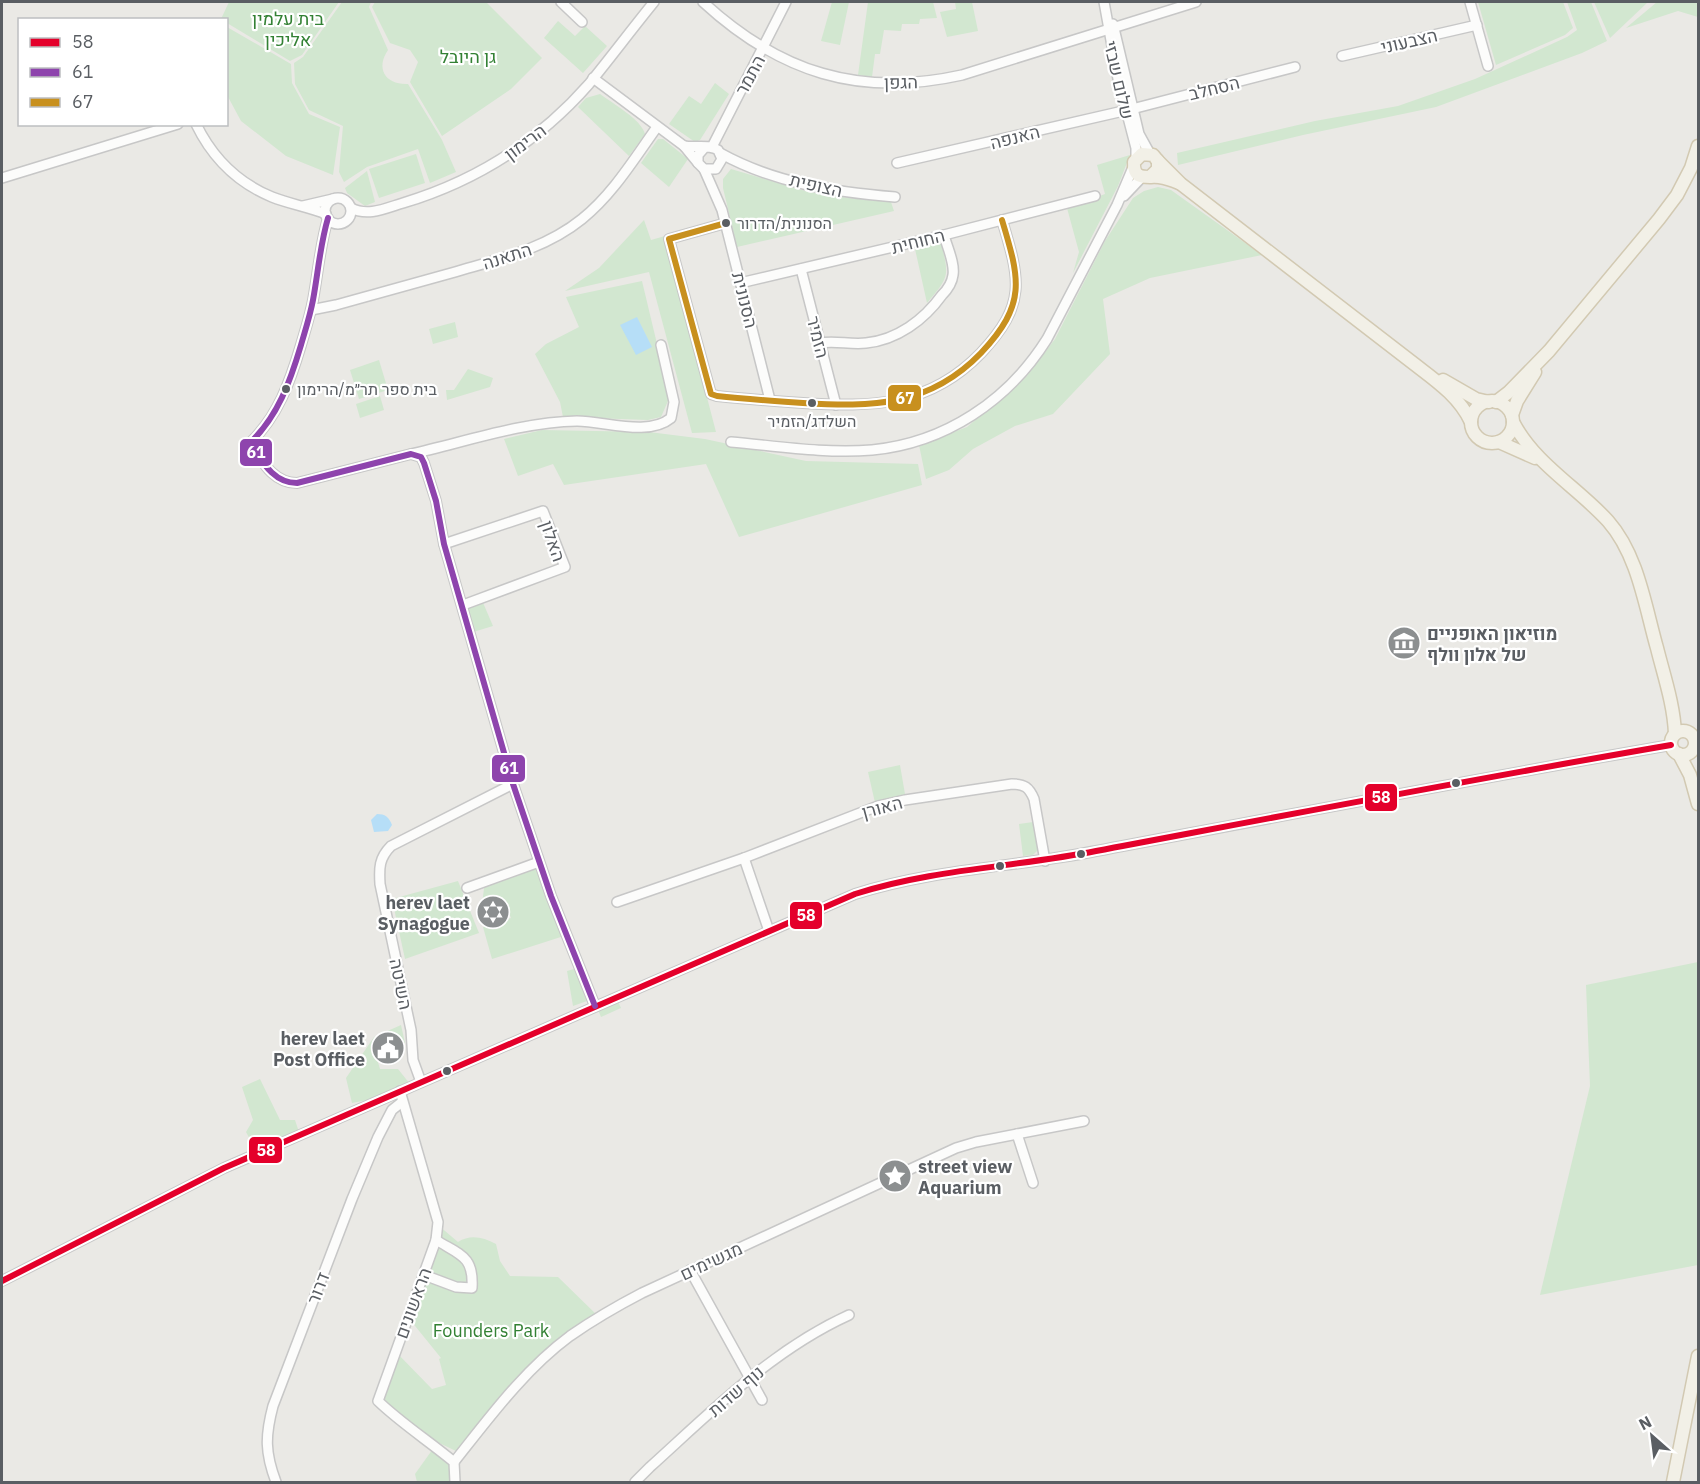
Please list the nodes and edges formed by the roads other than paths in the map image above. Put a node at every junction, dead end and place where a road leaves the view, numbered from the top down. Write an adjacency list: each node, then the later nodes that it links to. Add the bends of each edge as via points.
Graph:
1 (561, 2): 8 (street)
2 (654, 2): 15 (street, הרימון)
3 (703, 2): 11 (street, הגפן)
4 (786, 2): 11 (street, התמר)
5 (1105, 2): 10 (street, שלום שבזי)
6 (1196, 2): 10 (street, הגפן)
7 (1470, 2): 9 (street)
8 (582, 22)
9 (1477, 25): 12 (street, הצבעוני); 13 (street)
10 (1111, 29): 11 (street, הגפן, via 962,75 911,83 837,76); 16 (street, שלום שבזי)
11 (763, 48): 22 (street, התמר)
12 (1342, 56)
13 (1488, 66)
14 (1295, 67): 16 (street, הסחלב)
15 (594, 78): 19 (street); 38 (street, הרימון, via 544,128 472,177 373,212)
16 (1129, 109): 23 (street, שלום שבזי, via 1142,142); 25 (street, שלום שבזי); 26 (street, האנפה)
17 (171, 126): 30 (street)
18 (197, 126): 37 (street, via 213,153 238,178 272,197)
19 (657, 127): 20 (street); 47 (street, התאנה, via 609,193 557,236 504,258)
20 (684, 146): 22 (street); 28 (street)
21 (1698, 146): 50 (main road, via 1677,195)
22 (712, 149): 24 (street, הצופית); 27 (street, via 722,159); 28 (street, via 698,155)
23 (1153, 157): 25 (main road, via 1142,154); 29 (main road, via 1158,169); 31 (main road)
24 (739, 162): 27 (street, הצופית); 33 (street, הצופית, via 814,187)
25 (1135, 162): 29 (main road, via 1136,172); 36 (street)
26 (897, 163)
27 (720, 165): 28 (street, via 712,171); 35 (street, הסנונית)
28 (701, 166): 35 (street, הסנונית)
29 (1146, 177): 31 (main road); 36 (street)
30 (2, 178)
31 (1182, 184): 51 (main road)
32 (1095, 196): 40 (street, החוחית)
33 (895, 197)
34 (335, 198): 37 (street); 38 (street, via 343,199); 39 (street, via 328,203)
35 (718, 199): 42 (street, הסנונית)
36 (1117, 205): 57 (street, via 1034,359 1005,391 968,419 919,440 872,450)
37 (303, 206): 39 (street)
38 (351, 208): 41 (street, via 347,220)
39 (327, 216): 41 (street); 44 (street)
40 (1002, 220): 43 (street, החוחית); 54 (street, via 1016,270 1016,297 1007,322 989,345 952,377 906,399 874,405)
41 (337, 223): 44 (street, via 326,230)
42 (726, 223): 46 (street, הסנונית); 52 (street, via 669,239 709,391 717,396)
43 (944, 235): 45 (street, החוחית); 48 (street, via 953,268 952,280 921,318 882,340)
44 (321, 240): 47 (street)
45 (801, 269): 46 (street, החוחית); 48 (street, הזמיר)
46 (740, 282): 52 (street, הסנונית)
47 (311, 310): 59 (street, via 286,391 268,423 250,443 270,472 287,483 297,483)
48 (820, 343): 54 (street, הזמיר)
49 (661, 345): 59 (street, via 674,402 671,418 658,426 560,422)
50 (1549, 351): 53 (main road, via 1509,392); 55 (main road, via 1517,401)
51 (1413, 363): 53 (main road, via 1476,399); 56 (main road, via 1455,398)
52 (770, 400): 54 (street)
53 (1492, 402): 55 (main road, via 1503,404); 56 (main road, via 1476,409)
54 (836, 405)
55 (1513, 418): 58 (main road, via 1510,435); 60 (main road, via 1524,441)
56 (1471, 422): 58 (main road, via 1480,439)
57 (731, 442)
58 (1499, 442): 60 (main road)
59 (411, 454): 61 (street, via 421,458 427,469)
60 (1544, 463): 63 (main road, via 1595,507 1621,537 1638,577)
61 (444, 544): 62 (street); 62 (street, האלון, via 543,511 565,567)
62 (463, 605): 64 (street)
63 (1680, 743): 65 (main road); 67 (street)
64 (513, 784): 68 (street); 73 (street, השיטה, via 391,846 379,867 411,1030 413,1060)
65 (1698, 804)
66 (744, 858): 67 (street, האורן, via 878,807 1022,784 1030,789 1034,799); 70 (street); 71 (street)
67 (1045, 861): 71 (street, via 891,883)
68 (539, 862): 69 (street); 72 (street)
69 (467, 888)
70 (617, 902)
71 (769, 931): 72 (street)
72 (595, 1006): 73 (street)
73 (421, 1082): 74 (street)
74 (400, 1091): 75 (street, הראשונים); 82 (street, via 224,1168)
75 (402, 1102): 79 (street, הראשונים, via 438,1222); 89 (street, דרור, via 392,1110 378,1137 273,1406 266,1432 268,1463)
76 (1084, 1121): 77 (street, מגשימים)
77 (1017, 1134): 78 (street); 80 (street, מגשימים, via 956,1148)
78 (1033, 1183)
79 (436, 1240): 81 (street, הראשונים); 81 (street, via 467,1259 473,1273 472,1288 456,1287)
80 (690, 1270): 85 (street); 87 (street, מגשימים, via 642,1293 569,1337 489,1416)
81 (424, 1275): 87 (street, הראשונים, via 378,1401)
82 (2, 1281)
83 (849, 1315): 85 (street, נוף שדות, via 824,1326)
84 (1698, 1356): 88 (main road)
85 (749, 1378): 86 (street); 91 (street, נוף שדות)
86 (762, 1400)
87 (454, 1462): 90 (street)
88 (1673, 1481)
89 (276, 1482)
90 (455, 1482)
91 (635, 1482)

